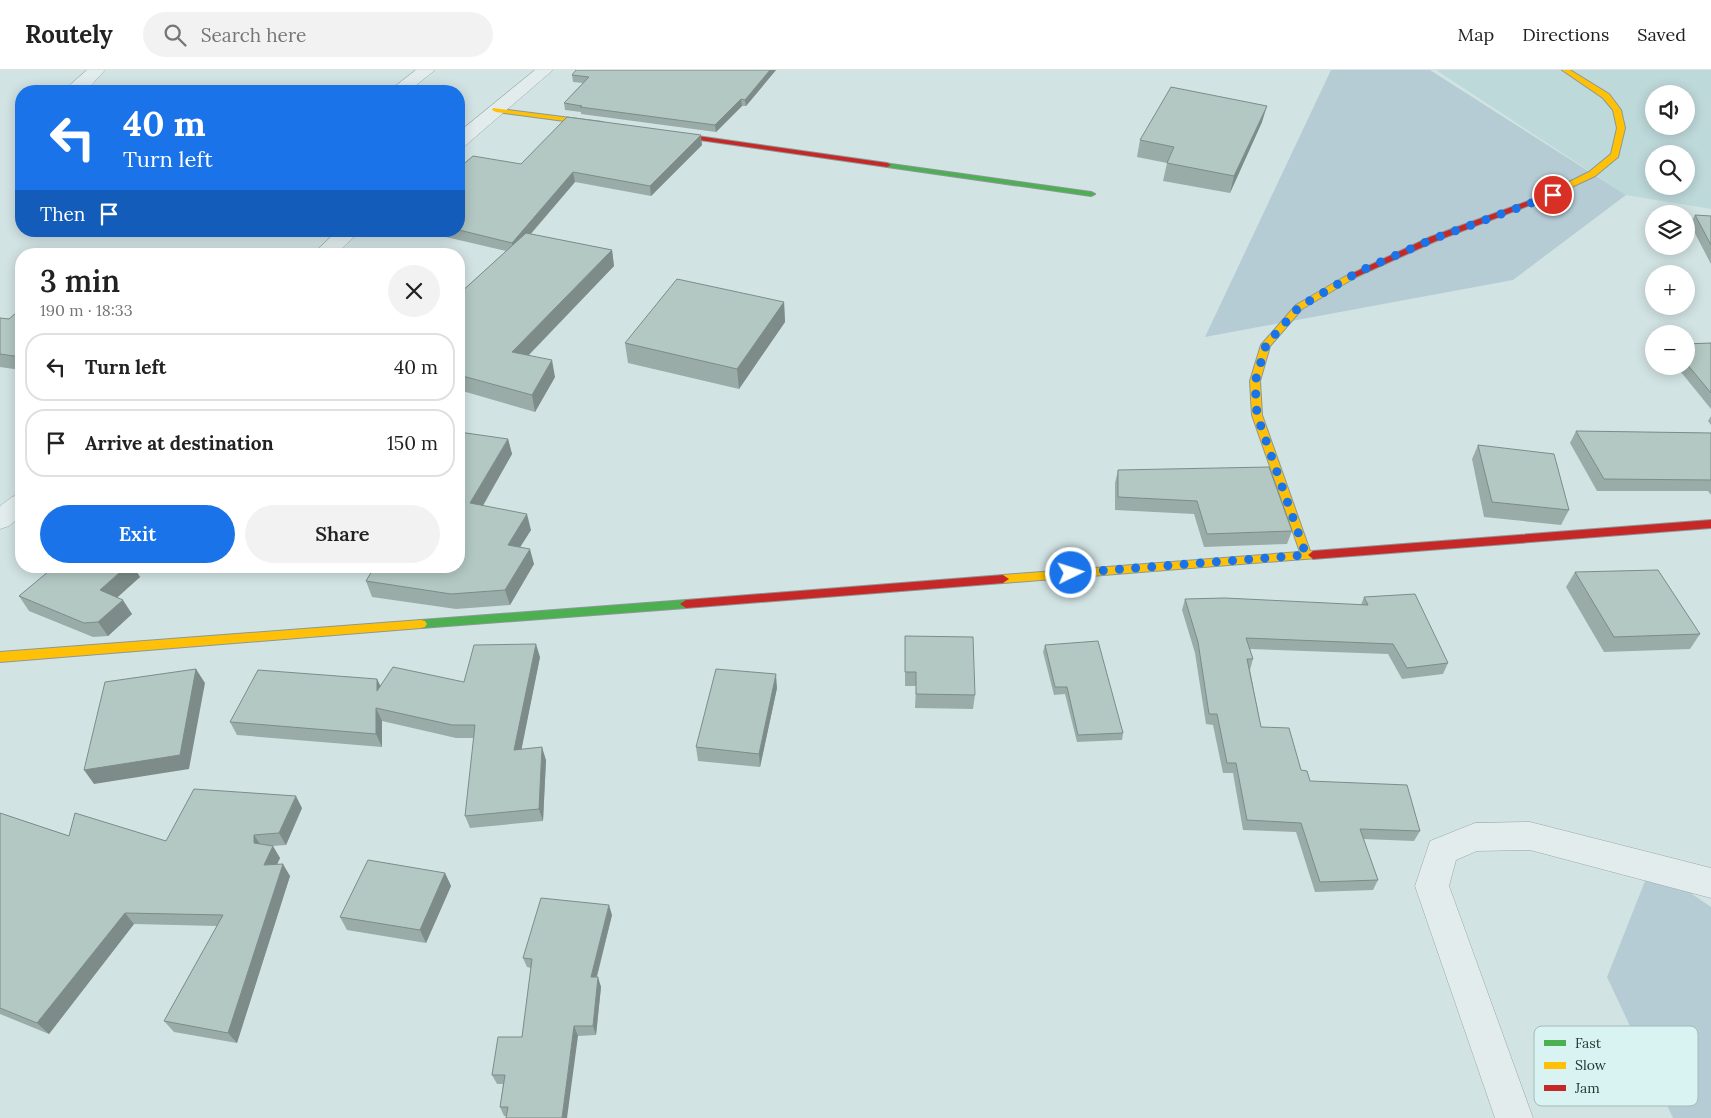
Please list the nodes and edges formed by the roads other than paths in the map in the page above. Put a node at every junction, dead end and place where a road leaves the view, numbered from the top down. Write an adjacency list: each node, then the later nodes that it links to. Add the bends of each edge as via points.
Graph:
1 (97, 70): 5 (street)
2 (427, 70): 6 (street)
3 (545, 70): 7 (street)
4 (1565, 70): 17 (street, via 1606,96 1617,110 1621,128 1616,154 1568,188 1433,239 1360,271 1299,307 1266,345 1255,382 1257,415)
5 (80, 85)
6 (406, 85)
7 (496, 110): 8 (street); 10 (street)
8 (614, 126)
9 (654, 131): 11 (street)
10 (465, 136)
11 (1091, 194)
12 (343, 237): 13 (street)
13 (330, 248)
14 (15, 508): 15 (street)
15 (0, 520)
16 (1711, 524): 17 (street)
17 (1306, 555): 18 (street)
18 (0, 656)
19 (1711, 882): 20 (street, via 1530,836 1475,837 1442,852 1432,886)
20 (1514, 1118)

